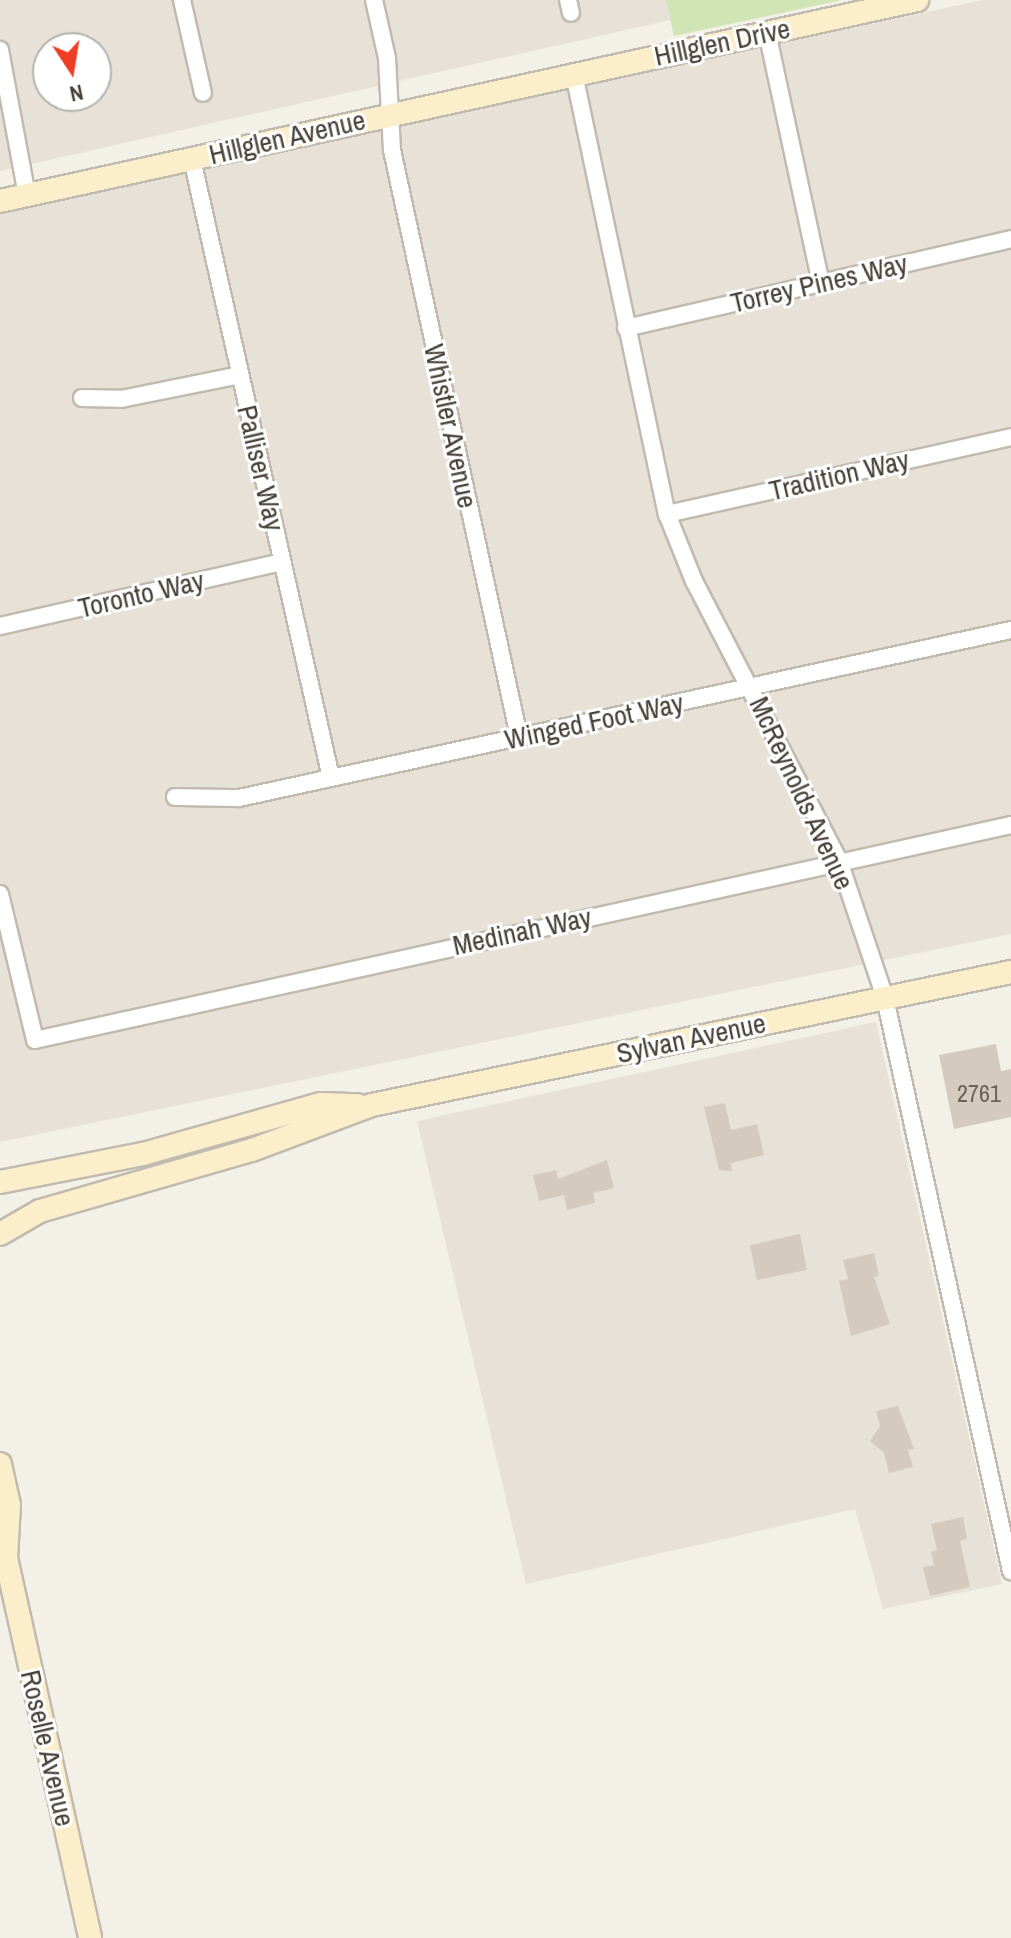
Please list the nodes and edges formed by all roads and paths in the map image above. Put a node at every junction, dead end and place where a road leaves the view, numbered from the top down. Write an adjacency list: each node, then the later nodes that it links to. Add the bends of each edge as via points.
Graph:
1 (182, 0): 7 (street)
2 (374, 0): 8 (street, Whistler Avenue)
3 (917, 0): 4 (main road, Hillglen Drive)
4 (767, 32): 6 (main road, Hillglen Drive); 13 (street)
5 (0, 50): 10 (street)
6 (574, 74): 8 (main road, Hillglen Avenue); 14 (street, McReynolds Avenue)
7 (203, 93)
8 (392, 114): 9 (main road, Hillglen Avenue); 23 (street, Whistler Avenue, via 392,150)
9 (192, 159): 10 (main road, Hillglen Avenue); 15 (street, Palliser Way)
10 (27, 195): 11 (main road, Hillglen Avenue)
11 (0, 201)
12 (1011, 239): 13 (street, Torrey Pines Way)
13 (821, 283): 14 (street, Torrey Pines Way)
14 (626, 328): 18 (street, McReynolds Avenue)
15 (240, 375): 16 (street, via 121,399); 19 (street, Palliser Way)
16 (82, 398)
17 (1011, 437): 18 (street, Tradition Way)
18 (667, 514): 22 (street, McReynolds Avenue, via 694,581)
19 (282, 562): 20 (street, Toronto Way); 24 (street, Palliser Way)
20 (0, 626)
21 (1011, 630): 22 (street, Winged Foot Way)
22 (752, 688): 23 (street, Winged Foot Way); 27 (street, McReynolds Avenue)
23 (519, 737): 24 (street, Winged Foot Way)
24 (331, 778): 25 (street, Winged Foot Way, via 239,798)
25 (175, 797)
26 (1011, 825): 27 (street, Medinah Way)
27 (839, 861): 28 (street, Medinah Way, via 35,1040); 30 (street, McReynolds Avenue)
28 (0, 894)
29 (1011, 972): 30 (main road, Sylvan Avenue)
30 (885, 998): 31 (main road, Sylvan Avenue); 35 (street, McReynolds Avenue)
31 (372, 1105): 32 (main road, Sylvan Avenue, via 321,1104 143,1154); 33 (main road, Sylvan Avenue, via 252,1150 40,1211)
32 (0, 1182)
33 (0, 1234)
34 (0, 1464): 36 (main road, Roselle Avenue, via 9,1505)
35 (1005, 1513): 37 (street, McReynolds Avenue)
36 (3, 1553): 38 (main road, Roselle Avenue)
37 (1011, 1571)
38 (90, 1938)

